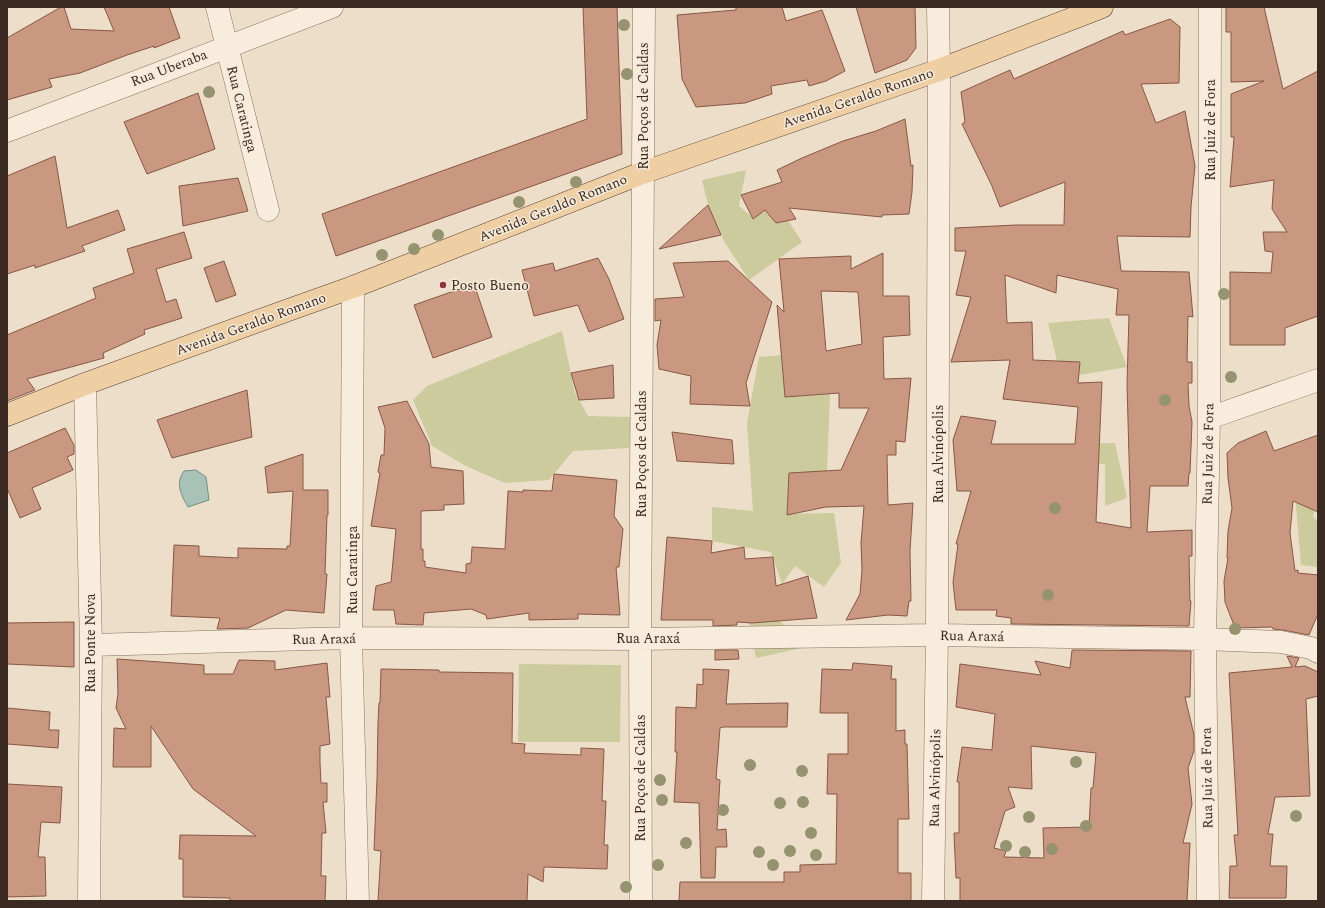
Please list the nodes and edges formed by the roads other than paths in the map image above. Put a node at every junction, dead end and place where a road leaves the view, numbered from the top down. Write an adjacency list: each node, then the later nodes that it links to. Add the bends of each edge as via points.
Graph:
1 (217, 7): 7 (street, Rua Caratinga)
2 (332, 7): 7 (street, Rua Uberaba)
3 (644, 7): 10 (street, Rua Poços de Caldas)
4 (938, 7): 8 (street, Rua Alvinópolis)
5 (1102, 7): 8 (main road, Avenida Geraldo Romano)
6 (1210, 7): 16 (street, Rua Juiz de Fora)
7 (227, 46): 9 (street, Rua Uberaba); 11 (street, Rua Caratinga)
8 (939, 70): 10 (main road, Avenida Geraldo Romano); 17 (street, Rua Alvinópolis)
9 (7, 131)
10 (642, 173): 12 (main road, Avenida Geraldo Romano); 19 (street, Rua Poços de Caldas)
11 (268, 210)
12 (354, 288): 14 (main road, Avenida Geraldo Romano, via 286,310); 18 (street, Rua Caratinga)
13 (1318, 380): 16 (street)
14 (85, 384): 15 (main road, Avenida Geraldo Romano); 21 (street, Rua Ponte Nova)
15 (7, 415)
16 (1209, 418): 20 (street, Rua Juiz de Fora)
17 (937, 635): 19 (street, Rua Araxá); 20 (street, Rua Araxá); 26 (street, Rua Alvinópolis)
18 (351, 638): 19 (street, Rua Araxá); 21 (street, Rua Araxá); 24 (street, Rua Caratinga)
19 (640, 638): 25 (street, Rua Poços de Caldas)
20 (1205, 639): 22 (street, Rua Araxá, via 1281,642); 27 (street, Rua Juiz de Fora)
21 (91, 645): 23 (street, Rua Ponte Nova)
22 (1318, 652)
23 (89, 901)
24 (358, 901)
25 (641, 901)
26 (933, 901)
27 (1208, 901)

